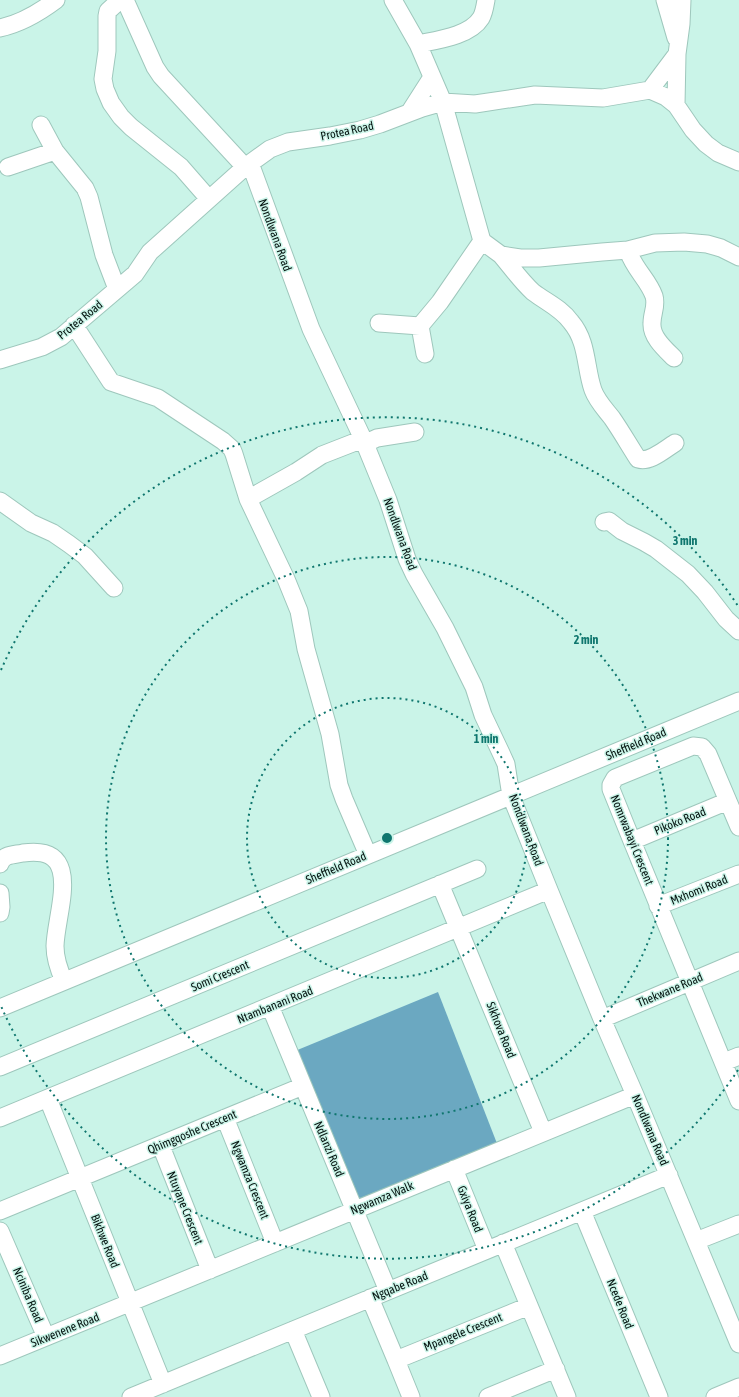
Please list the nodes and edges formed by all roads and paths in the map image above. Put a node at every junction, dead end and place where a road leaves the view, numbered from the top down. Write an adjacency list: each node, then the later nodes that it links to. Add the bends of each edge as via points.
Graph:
1 (56, 0): 8 (street, via 33,15)
2 (120, 0): 21 (street, via 106,16 107,51 103,79 111,103 131,127 181,167)
3 (125, 0): 19 (street, via 161,76)
4 (393, 0): 9 (street)
5 (486, 0): 9 (street, via 482,18 472,28)
6 (665, 0): 10 (street)
7 (682, 0): 10 (street)
8 (0, 28)
9 (418, 44): 11 (street)
10 (678, 50): 12 (street); 14 (street)
11 (432, 77): 13 (street); 15 (street)
12 (650, 90): 13 (street, Protea Road, via 603,98 535,95 475,104); 14 (street)
13 (442, 102): 15 (street, Protea Road); 22 (street)
14 (676, 105): 18 (street, via 706,144 718,153)
15 (409, 113): 19 (street, Protea Road, via 360,130 283,143 270,148)
16 (41, 125): 17 (street)
17 (55, 151): 20 (street); 26 (street, via 85,188 104,255)
18 (739, 162)
19 (247, 165): 21 (street, Protea Road); 34 (street, Nondlwana Road, via 311,329)
20 (8, 167)
21 (209, 199): 26 (street, Protea Road, via 150,252 135,274)
22 (482, 241): 24 (street); 29 (street, via 440,302)
23 (628, 250): 24 (street, via 539,258); 25 (street, via 655,243 684,242 707,244); 31 (street, via 632,262 654,296 652,330)
24 (501, 255): 35 (street, via 532,291 563,312 572,322 582,341 595,395 638,459 652,457)
25 (739, 257)
26 (117, 289): 28 (street, Protea Road)
27 (379, 323): 29 (street)
28 (74, 325): 32 (street, Protea Road, via 61,337 47,344); 36 (street, via 111,382 158,398 228,445 234,454)
29 (420, 326): 30 (street)
30 (425, 354)
31 (674, 358)
32 (0, 360)
33 (415, 432): 34 (street)
34 (364, 442): 36 (street, via 322,455); 42 (street, Nondlwana Road, via 388,500 407,559 474,687 483,715 504,759)
35 (675, 443)
36 (248, 499): 46 (street, via 299,611 306,649 330,734 339,785)
37 (0, 501): 39 (street, via 85,556)
38 (604, 522): 40 (street, via 609,521 671,559 705,592 726,620)
39 (114, 588)
40 (739, 631)
41 (739, 700): 42 (street, Sheffield Road)
42 (512, 796): 46 (street, Sheffield Road); 51 (street, Nondlwana Road)
43 (728, 801): 44 (street, Nomrwabayi Crescent); 45 (street, Pikoko Road); 45 (street, Nomrwabayi Crescent, via 708,754 702,747 693,746 615,778 612,781 612,789)
44 (739, 827)
45 (632, 841): 53 (street, Nomrwabayi Crescent)
46 (368, 855): 57 (street, Sheffield Road)
47 (0, 864): 57 (street, via 6,856 36,851 49,854 59,864 63,880 55,946 59,971)
48 (477, 869): 50 (street, Somi Crescent)
49 (739, 874): 53 (street, Mxhomi Road)
50 (440, 884): 55 (street); 63 (street, Somi Crescent)
51 (549, 890): 55 (street, Ntambanani Road); 61 (street, Nondlwana Road)
52 (0, 893): 54 (street)
53 (658, 906): 58 (street, Nomrwabayi Crescent)
54 (0, 913)
55 (459, 928): 59 (street, Ntambanani Road); 70 (street, Sikhova Road)
56 (739, 961): 58 (street, Thekwane Road)
57 (64, 981): 60 (street, Sheffield Road)
58 (689, 982): 61 (street, Thekwane Road); 62 (street, Nomrwabayi Crescent)
59 (270, 1006): 64 (street, Ndlanzi Road); 66 (street, Ntambanani Road)
60 (0, 1008)
61 (602, 1019): 65 (street, Nondlwana Road)
62 (731, 1059): 67 (street, Nomrwabayi Crescent)
63 (0, 1067)
64 (303, 1086): 69 (street, Qhimgqoshe Crescent); 75 (street, Ndlanzi Road)
65 (635, 1095): 70 (street, Ngwamza Walk); 73 (street, Nondlwana Road)
66 (48, 1099): 68 (street, Ntambanani Road); 74 (street, Bikhwe Road)
67 (739, 1101)
68 (0, 1118)
69 (225, 1118): 71 (street, Qhimgqoshe Crescent); 81 (street, Ngwamza Crescent)
70 (543, 1132): 72 (street, Ngwamza Walk)
71 (161, 1146): 74 (street, Qhimgqoshe Crescent); 84 (street, Ntuyane Crescent)
72 (454, 1169): 75 (street, Ngwamza Walk); 83 (street, Gxiya Road)
73 (668, 1175): 77 (street, Ngqabe Road); 80 (street, Nondlwana Road)
74 (79, 1177): 76 (street, Qhimgqoshe Crescent); 87 (street, Bikhwe Road)
75 (355, 1210): 81 (street, Ngwamza Walk); 85 (street, Ndlanzi Road)
76 (0, 1211)
77 (582, 1211): 82 (street, Ngqabe Road); 102 (street, Ncede Road)
78 (739, 1224): 80 (street)
79 (0, 1231): 90 (street, Nciniba Road)
80 (696, 1241): 91 (street, Nondlwana Road)
81 (275, 1243): 84 (street, Ngwamza Walk)
82 (503, 1244): 83 (street, Ngqabe Road); 88 (street)
83 (487, 1250): 85 (street, Ngqabe Road)
84 (210, 1270): 87 (street, Ngwamza Walk)
85 (388, 1291): 86 (street, Ngqabe Road)
86 (370, 1298): 89 (street, Ngqabe Road); 93 (street)
87 (130, 1303): 90 (street, Sikwenene Road); 95 (street, Bikhwe Road)
88 (529, 1306): 93 (street, Mpangele Crescent); 94 (street)
89 (293, 1330): 95 (street, Ngqabe Road); 98 (street)
90 (46, 1337): 92 (street, Sikwenene Road)
91 (739, 1344)
92 (0, 1356)
93 (396, 1360): 99 (street)
94 (556, 1369): 100 (street); 101 (street)
95 (163, 1384): 97 (street, Ngqabe Road)
96 (739, 1387): 103 (street)
97 (131, 1397)
98 (321, 1397)
99 (412, 1397)
100 (488, 1397)
101 (567, 1397)
102 (658, 1397)
103 (715, 1397)

